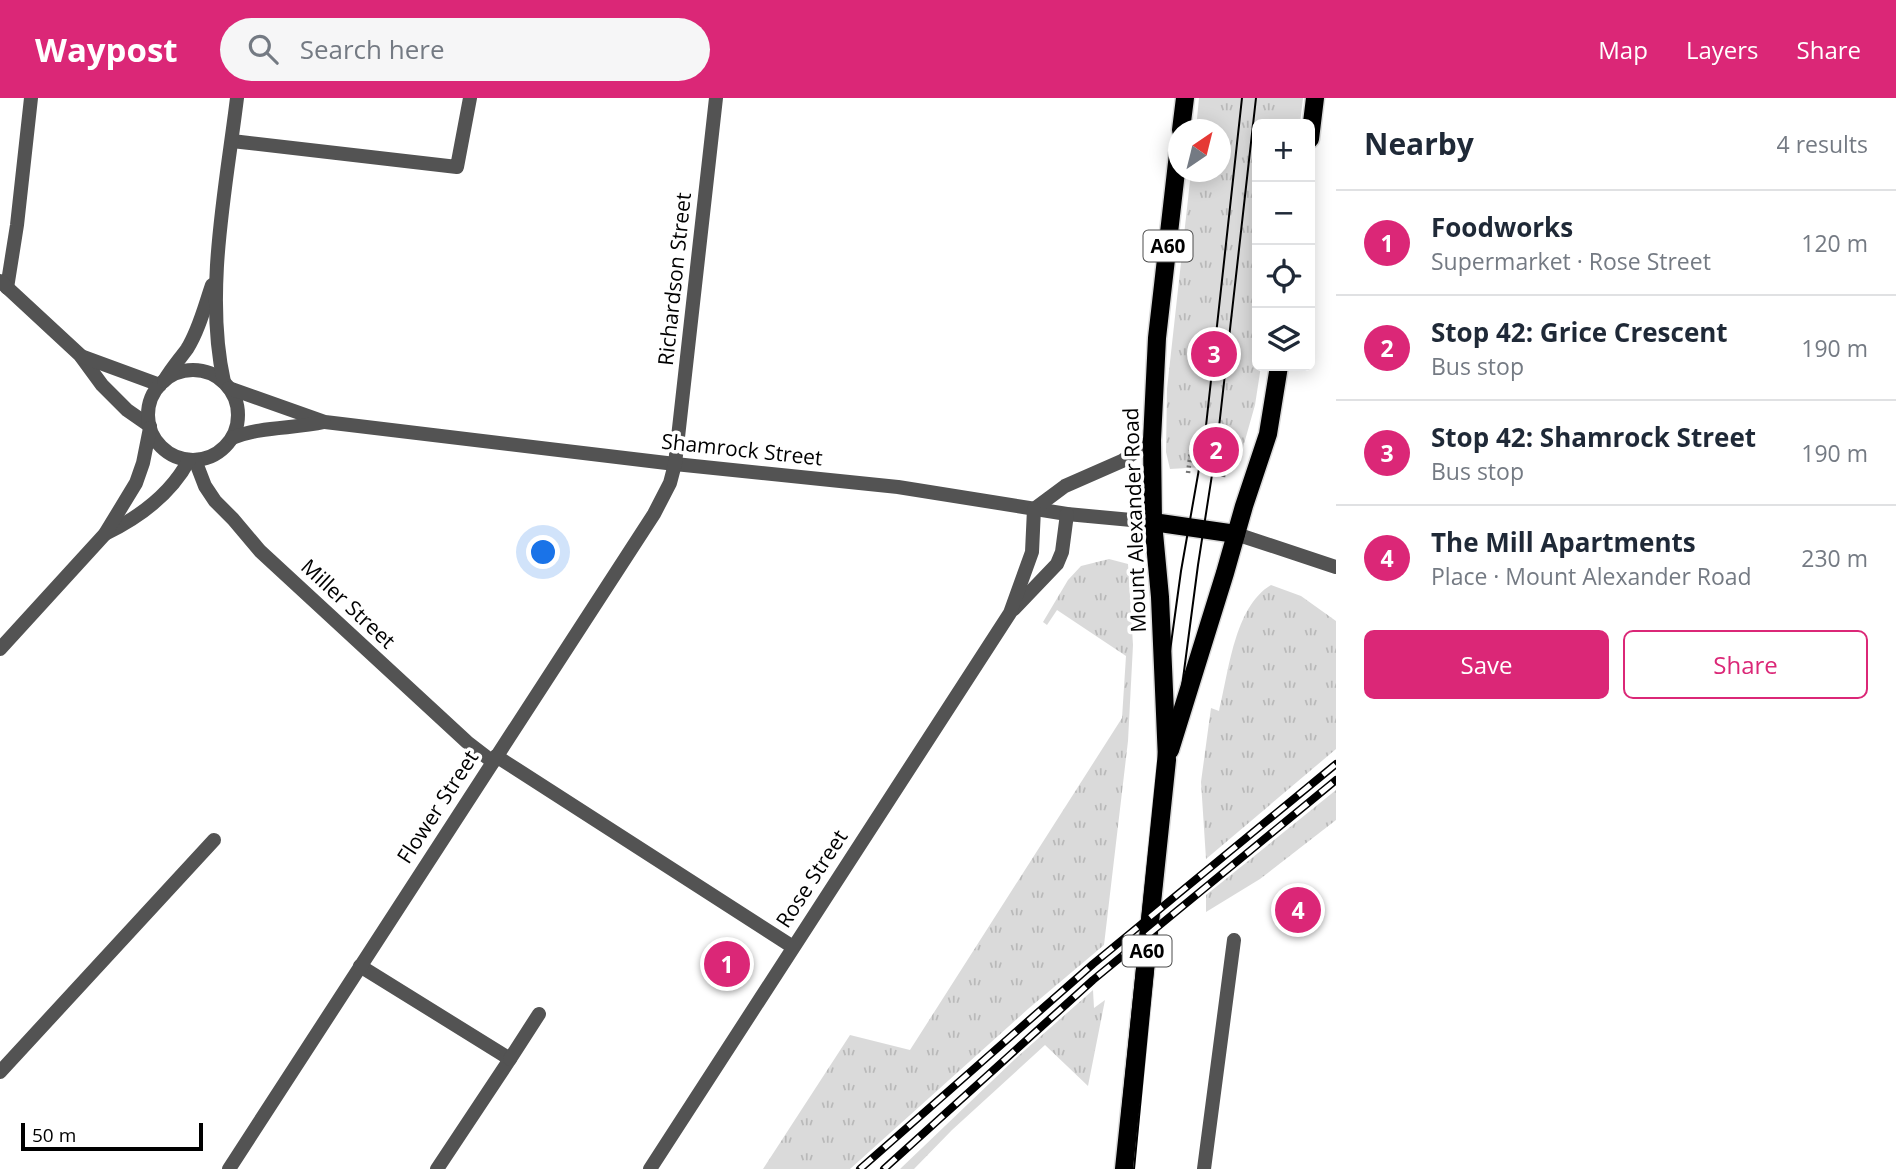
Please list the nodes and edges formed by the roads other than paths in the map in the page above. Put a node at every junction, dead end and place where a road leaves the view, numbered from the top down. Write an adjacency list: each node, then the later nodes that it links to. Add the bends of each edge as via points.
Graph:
1 (31, 98): 12 (street, via 17,225)
2 (237, 98): 9 (street)
3 (470, 98): 9 (street, via 457,167)
4 (716, 98): 22 (street, Richardson Street)
5 (1185, 98): 7 (main road)
6 (1315, 98): 8 (main road)
7 (1182, 119)
8 (1312, 119)
9 (232, 141): 11 (street)
10 (1175, 182): 20 (main road, Mount Alexander Road / A60, via 1157,338)
11 (217, 273): 15 (street, via 195,334); 16 (street, via 219,360)
12 (4, 285): 13 (street)
13 (80, 355): 15 (street); 18 (street, via 110,393)
14 (1278, 371): 27 (main road, Mount Alexander Road / A60, via 1268,433)
15 (162, 384): 16 (street, via 182,372 197,370); 18 (street, via 150,404)
16 (226, 385): 17 (street, Shamrock Street); 19 (street, via 238,412)
17 (326, 422): 19 (street, Shamrock Street, via 252,430); 22 (street, Shamrock Street)
18 (150, 427): 21 (street, via 169,453); 26 (street, via 136,483)
19 (232, 438): 21 (street, via 219,452)
20 (1152, 440): 23 (street, via 1122,461 1065,486); 25 (main road, Mount Alexander Road / A60)
21 (192, 460): 26 (street, via 170,489 133,521); 31 (street, Miller Street, via 215,501 260,551 467,742)
22 (675, 464): 23 (street, Shamrock Street, via 898,487); 31 (street, Flower Street, via 654,514)
23 (1034, 509): 24 (street, Shamrock Street); 29 (street, Rose Street, via 1031,552)
24 (1068, 514): 25 (street, Shamrock Street); 29 (street, Rose Street, via 1057,564)
25 (1153, 522): 27 (main road); 32 (main road, Mount Alexander Road / A60)
26 (105, 534): 30 (street)
27 (1236, 534): 28 (street); 32 (main road, Mount Alexander Road / A60)
28 (1336, 567)
29 (1010, 613): 35 (street, Rose Street)
30 (0, 649)
31 (494, 759): 35 (street, Miller Street); 36 (street, Flower Street)
32 (1167, 760): 40 (main road, Mount Alexander Road / A60)
33 (214, 840): 39 (street)
34 (1234, 940): 46 (street)
35 (793, 947): 43 (street, Rose Street)
36 (360, 967): 38 (street); 41 (street, Flower Street)
37 (539, 1014): 38 (street)
38 (510, 1059): 42 (street)
39 (0, 1072)
40 (1128, 1141): 44 (main road, Mount Alexander Road / A60); 45 (main road, Mount Alexander Road / A60)
41 (229, 1169)
42 (437, 1169)
43 (650, 1169)
44 (1124, 1169)
45 (1133, 1169)
46 (1204, 1169)

